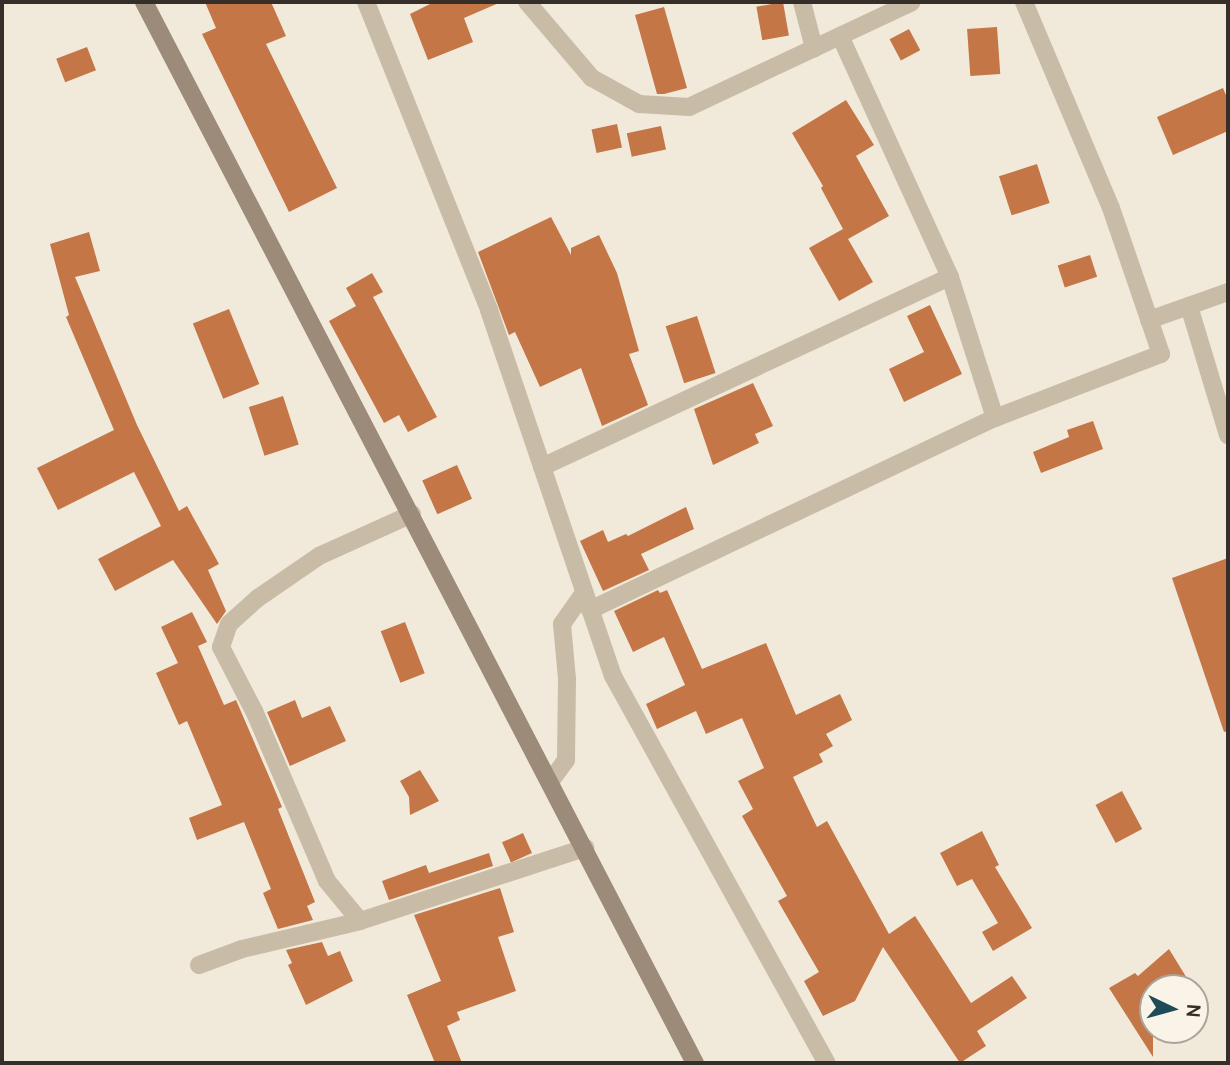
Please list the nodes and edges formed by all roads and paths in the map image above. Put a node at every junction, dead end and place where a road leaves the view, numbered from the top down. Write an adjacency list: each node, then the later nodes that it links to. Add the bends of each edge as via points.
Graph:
1 (145, 2): 16 (main road)
2 (366, 2): 15 (street, via 489,310)
3 (527, 2): 8 (street, via 592,78 639,104 689,107)
4 (802, 2): 8 (street)
5 (912, 2): 7 (street)
6 (1024, 2): 12 (street, via 1111,208)
7 (840, 36): 8 (street); 9 (street)
8 (814, 48)
9 (950, 277): 13 (street); 15 (street)
10 (1228, 292): 11 (street)
11 (1189, 306): 12 (street); 14 (street)
12 (1149, 320): 13 (street, via 1161,354)
13 (995, 418): 18 (street)
14 (1228, 435)
15 (542, 467): 17 (street)
16 (412, 514): 19 (main road); 21 (street, via 319,556 258,598 229,624 221,647 254,711 327,881)
17 (584, 592): 18 (street); 19 (street, via 562,624 566,760)
18 (590, 610): 24 (street, via 613,676)
19 (550, 782): 20 (main road)
20 (584, 848): 21 (street); 23 (main road)
21 (360, 921): 22 (street, via 242,949)
22 (198, 965)
23 (695, 1063)
24 (827, 1063)

